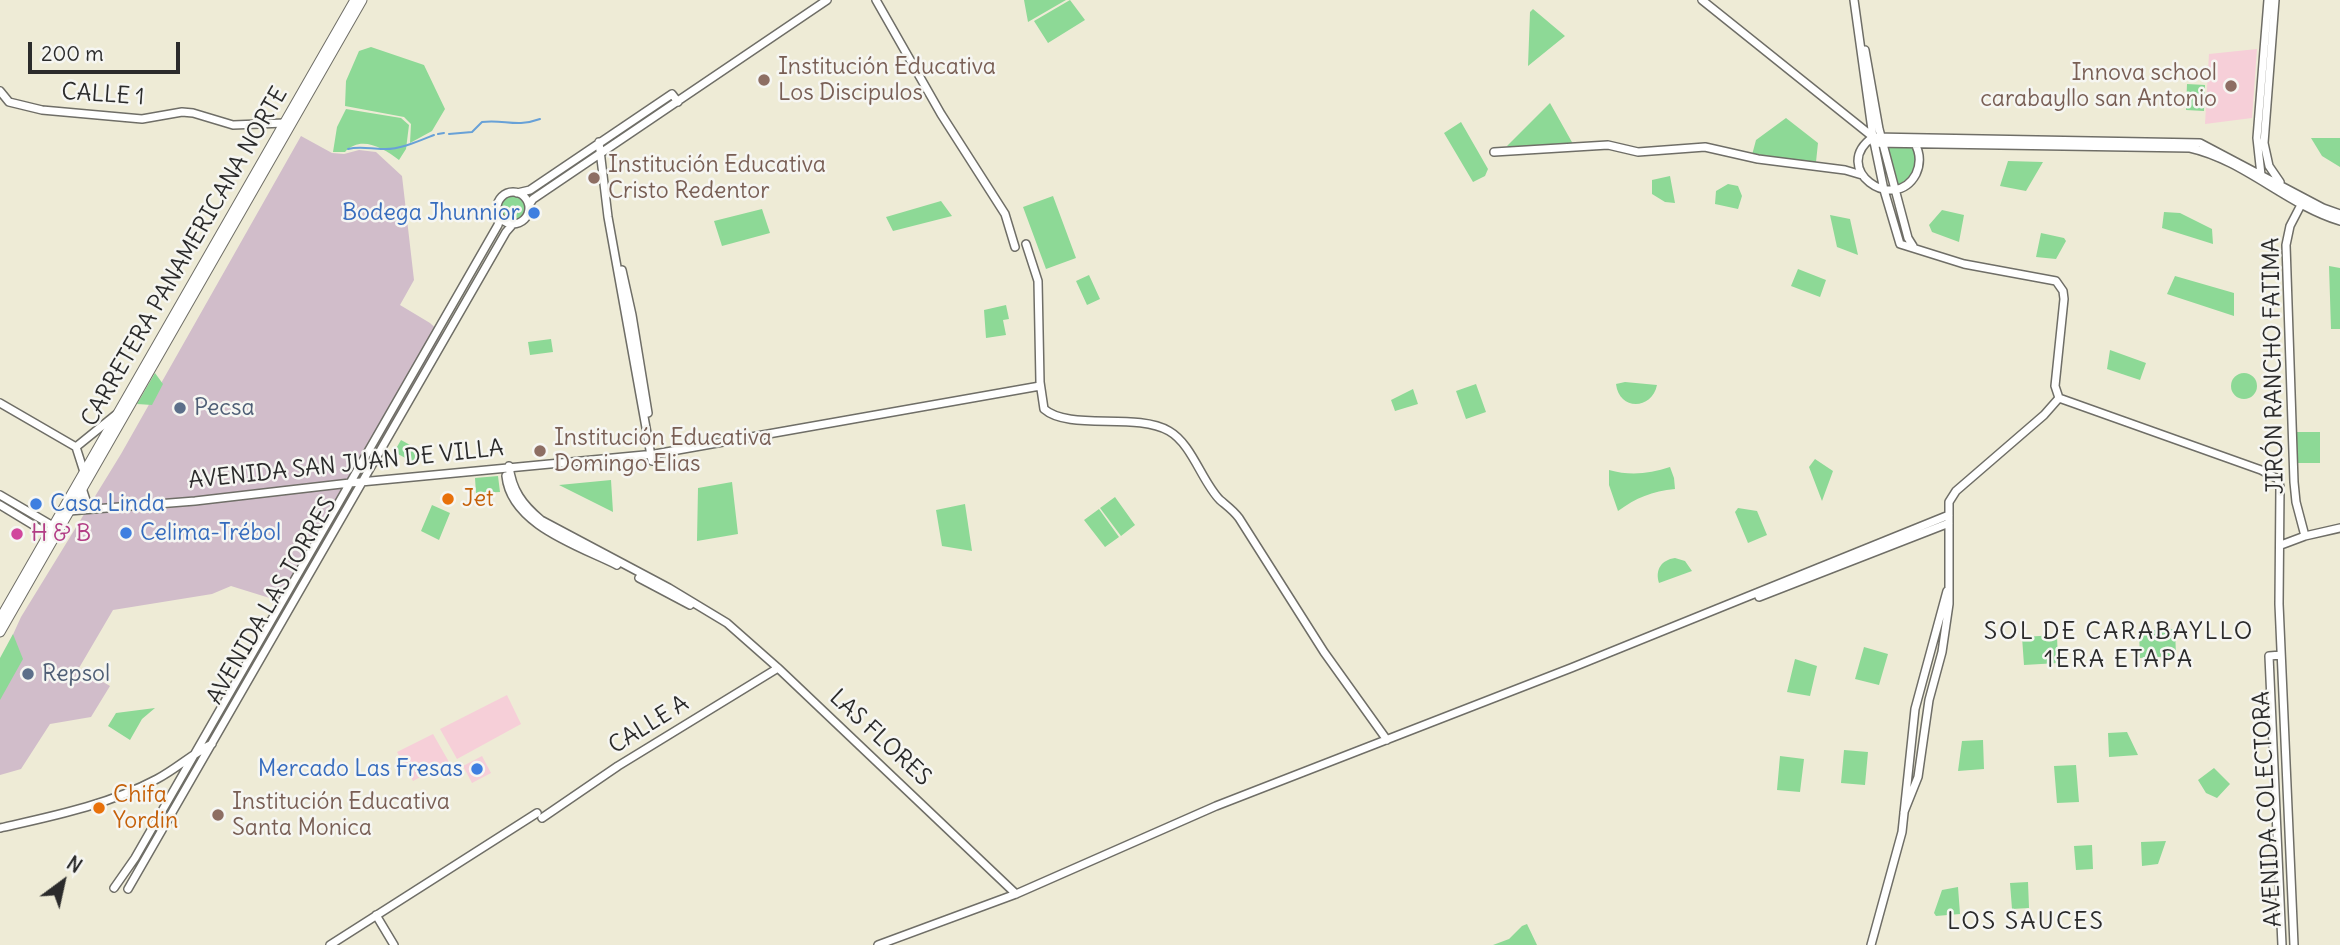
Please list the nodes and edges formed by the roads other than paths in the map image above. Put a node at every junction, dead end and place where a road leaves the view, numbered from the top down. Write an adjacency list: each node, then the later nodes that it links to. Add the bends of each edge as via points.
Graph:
1 (353, 0): 13 (highway, CARRETERA PANAMERICANA NORTE)
2 (362, 0): 46 (highway, CARRETERA PANAMERICANA NORTE)
3 (827, 0): 10 (street)
4 (876, 0): 35 (street, via 1005,214)
5 (1702, 0): 12 (street)
6 (1857, 0): 11 (street); 14 (street)
7 (2268, 0): 22 (street, via 2257,138)
8 (2275, 0): 23 (street, via 2264,143 2269,166)
9 (1, 96): 13 (street, CALLE 1, via 16,105 42,110 142,119 182,112 233,125)
10 (678, 102): 16 (street, via 672,94); 18 (street)
11 (1869, 115): 12 (street, via 1866,122); 14 (street)
12 (1856, 122): 14 (street)
13 (285, 123): 39 (highway, CARRETERA PANAMERICANA NORTE)
14 (1878, 140): 15 (street); 19 (street, via 1862,147); 24 (street); 25 (street)
15 (1913, 141): 22 (street, via 2191,145 2206,148); 24 (street, via 1918,170 1911,181)
16 (599, 142): 18 (street); 26 (street, via 530,190)
17 (1494, 152): 20 (street, via 1608,145 1638,152 1705,147)
18 (600, 154): 28 (street); 41 (street, via 632,315)
19 (1858, 160): 20 (street); 21 (street)
20 (1845, 170): 21 (street)
21 (1862, 175): 25 (street)
22 (2262, 178): 23 (street); 27 (street)
23 (2285, 188): 27 (street)
24 (1896, 189): 25 (street); 34 (street)
25 (1884, 190): 34 (street, via 1897,240 1903,246)
26 (517, 193): 28 (street); 30 (street, via 500,198)
27 (2303, 201): 29 (street); 31 (street); 53 (street, JIRÓN RANCHO FATIMA, via 2286,245 2294,482)
28 (529, 205): 32 (street, via 526,218)
29 (2340, 214)
30 (500, 218): 32 (street); 45 (street, AVENIDA LAS TORRES)
31 (2340, 221)
32 (513, 224): 44 (street, AVENIDA LAS TORRES)
33 (1026, 244): 36 (street, via 1038,281)
34 (1913, 246): 37 (street, via 1964,264 2050,279 2060,285 2064,299 2055,386)
35 (1015, 247)
36 (1040, 384): 41 (street, AVENIDA SAN JUAN DE VILLA); 61 (street, via 1044,409 1051,414 1144,423 1172,432 1219,499 1239,518 1324,652)
37 (2059, 398): 50 (street, via 1956,491 1949,502); 54 (street, AVENIDA COLECTORA, via 2272,474 2280,487)
38 (0, 403): 40 (street)
39 (118, 412): 40 (street); 43 (highway, CARRETERA PANAMERICANA NORTE)
40 (76, 447): 43 (street)
41 (652, 453): 42 (street, AVENIDA SAN JUAN DE VILLA)
42 (507, 466): 44 (street, AVENIDA SAN JUAN DE VILLA); 60 (street, LAS FLORES, via 511,496 538,525 727,623)
43 (84, 472): 52 (highway, CARRETERA PANAMERICANA NORTE)
44 (364, 480): 45 (street, AVENIDA SAN JUAN DE VILLA); 62 (street, AVENIDA LAS TORRES)
45 (351, 481): 46 (street, AVENIDA SAN JUAN DE VILLA, via 95,506 87,503); 49 (street, AVENIDA SAN JUAN DE VILLA); 63 (street, AVENIDA LAS TORRES)
46 (82, 488): 49 (highway, CARRETERA PANAMERICANA NORTE)
47 (0, 495): 52 (street)
48 (0, 505): 52 (street)
49 (69, 511): 58 (highway, CARRETERA PANAMERICANA NORTE)
50 (1949, 519): 55 (street); 56 (street); 61 (street)
51 (2340, 528): 53 (street)
52 (51, 530): 57 (highway, CARRETERA PANAMERICANA NORTE)
53 (2305, 536): 54 (street)
54 (2281, 545): 59 (street, AVENIDA COLECTORA)
55 (1949, 582): 64 (street, via 1914,709); 64 (street, via 1942,652 1929,700 1918,777)
56 (1759, 597)
57 (0, 619)
58 (0, 632)
59 (2281, 655): 74 (street, AVENIDA COLECTORA, via 2269,656); 75 (street, AVENIDA COLECTORA)
60 (778, 668): 68 (street, LAS FLORES); 69 (street, CALLE A)
61 (1387, 740): 68 (street, via 1163,828)
62 (212, 744): 63 (street); 67 (street, AVENIDA LAS TORRES)
63 (194, 752): 65 (street, via 141,787 88,807); 66 (street, AVENIDA LAS TORRES)
64 (1904, 812): 73 (street)
65 (0, 828)
66 (114, 888)
67 (128, 889)
68 (1016, 894): 72 (street)
69 (376, 915): 70 (street, CALLE A); 71 (street)
70 (330, 945)
71 (394, 945)
72 (878, 945)
73 (1871, 945)
74 (2282, 945)
75 (2294, 945)

